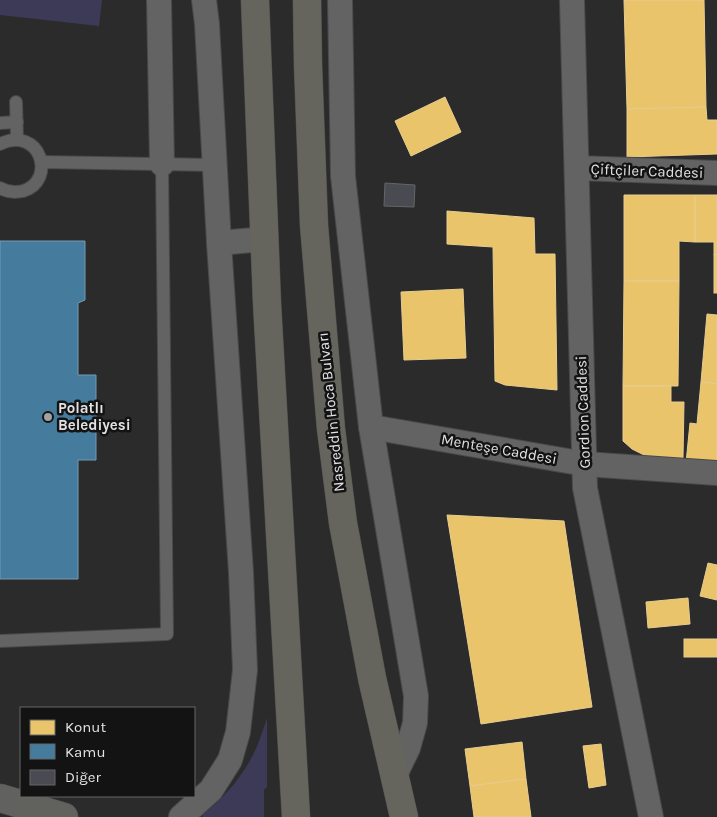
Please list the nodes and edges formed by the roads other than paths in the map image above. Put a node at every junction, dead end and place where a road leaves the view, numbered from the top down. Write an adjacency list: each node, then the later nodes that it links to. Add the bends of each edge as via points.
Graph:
1 (159, 0): 13 (street)
2 (204, 0): 14 (street)
3 (254, 0): 18 (highway)
4 (307, 0): 26 (highway, Nasreddin Hoca Bulvarı, via 314,224 331,429 343,523)
5 (340, 0): 20 (street, via 343,176)
6 (572, 0): 15 (street, Gordion Caddesi)
7 (16, 102): 8 (lane)
8 (16, 122): 9 (lane); 10 (lane)
9 (0, 123)
10 (17, 139): 11 (lane); 12 (lane, via 33,147)
11 (0, 144)
12 (41, 162): 13 (lane); 17 (lane, via 41,171 33,186 18,192)
13 (162, 164): 14 (lane); 25 (lane, via 167,634)
14 (214, 165): 19 (street)
15 (577, 168): 16 (street, Çiftçiler Caddesi); 21 (street, Gordion Caddesi)
16 (717, 173)
17 (0, 188)
18 (264, 239): 19 (street); 30 (highway)
19 (219, 242): 29 (street, via 245,670 238,732 230,760 211,790)
20 (371, 427): 21 (street, Menteşe Caddesi); 26 (street, via 416,696 415,722 408,748)
21 (585, 464): 22 (street, Menteşe Caddesi); 32 (street, Gordion Caddesi, via 585,488)
22 (666, 470): 23 (street, Menteşe Caddesi); 24 (street)
23 (717, 473)
24 (717, 489)
25 (0, 642)
26 (394, 777): 31 (highway, Nasreddin Hoca Bulvarı)
27 (0, 798): 28 (main road)
28 (64, 817)
29 (181, 817)
30 (296, 817)
31 (404, 817)
32 (651, 817)

